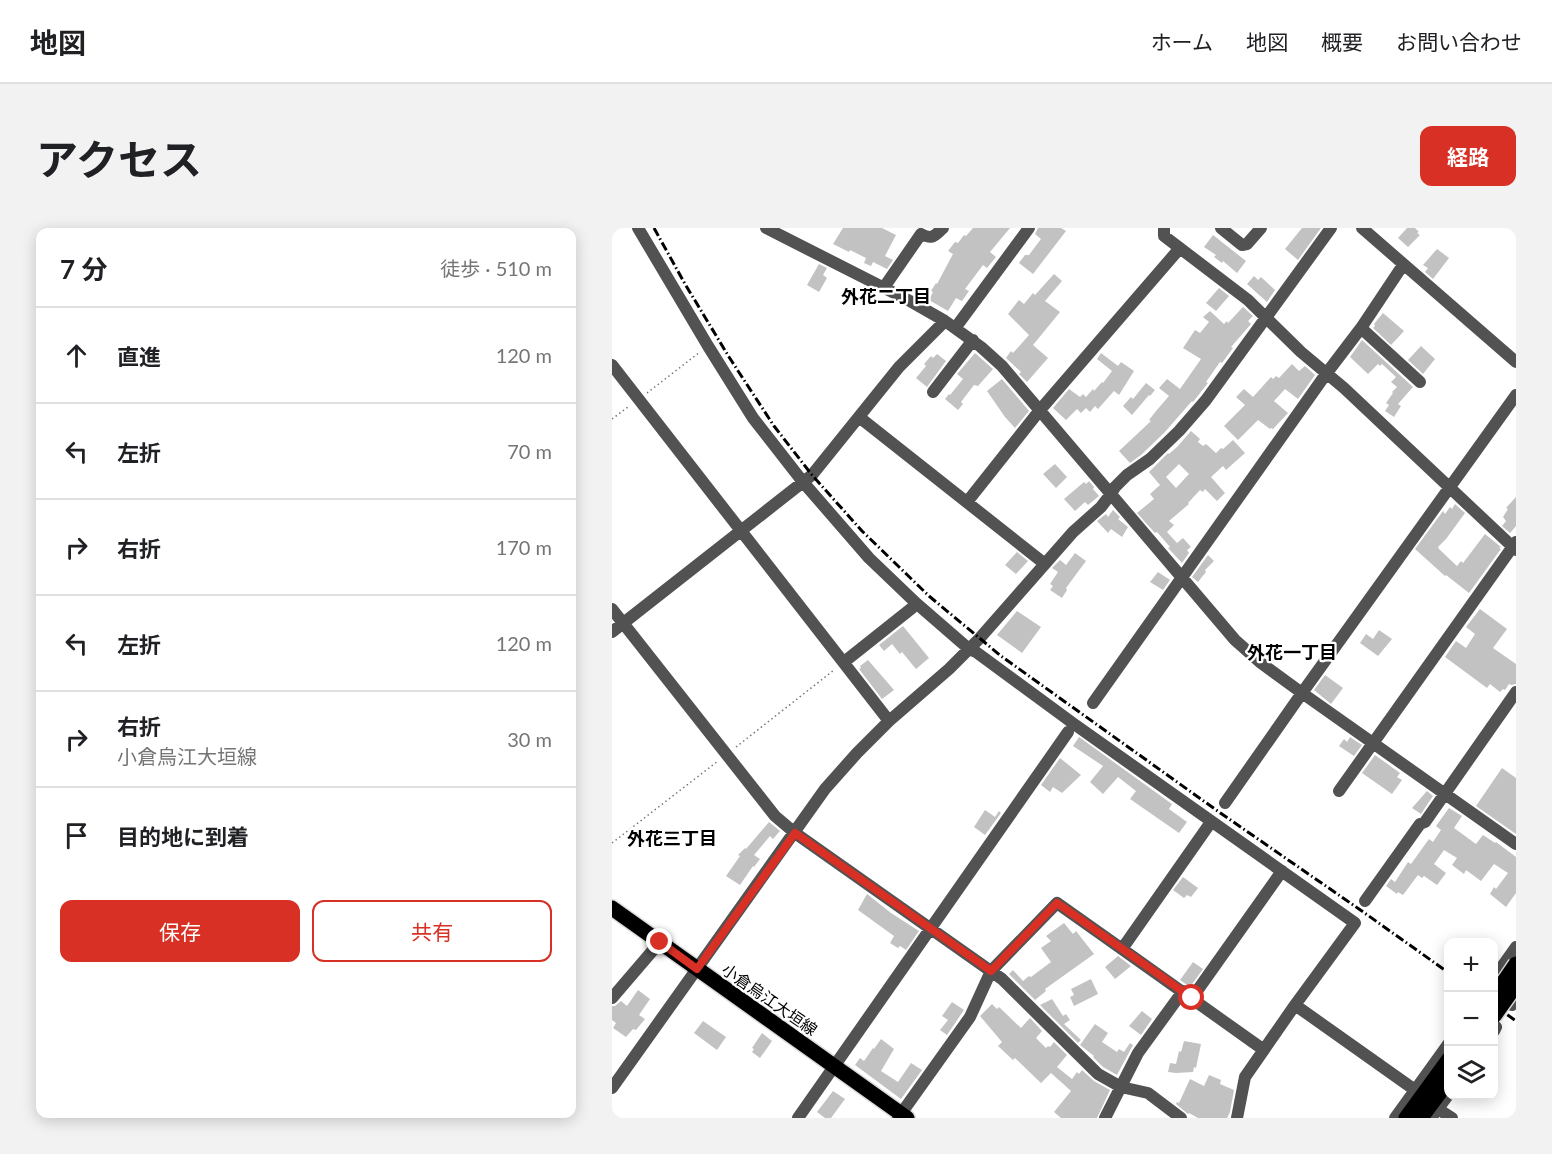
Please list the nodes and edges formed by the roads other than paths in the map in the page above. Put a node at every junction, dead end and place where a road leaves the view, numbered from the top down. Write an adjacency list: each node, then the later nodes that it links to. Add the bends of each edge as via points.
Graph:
1 (638, 228): 26 (street, via 753,418)
2 (766, 228): 13 (street)
3 (943, 228): 10 (street, via 928,237)
4 (1029, 228): 15 (street)
5 (1164, 228): 11 (street, via 1164,236)
6 (1221, 228): 7 (street, via 1242,245)
7 (1261, 228)
8 (1331, 228): 14 (street)
9 (1362, 228): 12 (street)
10 (917, 231): 13 (street)
11 (1180, 248): 14 (street); 24 (street)
12 (1404, 265): 16 (street); 18 (street)
13 (885, 288): 15 (street)
14 (1266, 318): 20 (street); 28 (street, via 1179,431 1127,475)
15 (950, 324): 17 (street); 25 (street, via 899,367)
16 (1361, 328): 20 (street); 21 (street)
17 (972, 340): 22 (street); 24 (street, via 1002,366)
18 (1516, 362)
19 (612, 365): 30 (street)
20 (1326, 374): 27 (street); 33 (street)
21 (1420, 382)
22 (933, 392)
23 (1516, 394): 27 (street)
24 (1040, 410): 28 (street); 29 (street)
25 (859, 417): 26 (street, via 813,475); 29 (street)
26 (803, 482): 30 (street); 34 (street, via 869,558)
27 (1449, 488): 31 (street); 41 (street)
28 (1111, 495): 32 (street); 33 (street)
29 (967, 502): 32 (street)
30 (741, 531): 36 (street); 39 (street)
31 (1515, 546): 45 (street)
32 (1045, 564): 38 (street)
33 (1181, 578): 41 (street, via 1235,640); 42 (street)
34 (916, 603): 38 (street); 39 (street)
35 (612, 609): 36 (street)
36 (623, 624): 37 (street); 50 (street, via 775,816)
37 (612, 632)
38 (969, 649): 43 (street); 49 (street)
39 (844, 662): 43 (street)
40 (1516, 692): 47 (street)
41 (1302, 693): 45 (street); 48 (street)
42 (1093, 703)
43 (889, 721): 50 (street, via 825,789)
44 (1068, 732): 55 (street)
45 (1374, 743): 46 (street); 47 (street)
46 (1339, 791)
47 (1444, 794): 51 (street); 53 (street)
48 (1225, 803)
49 (1211, 822): 52 (street); 58 (street)
50 (795, 833): 55 (street); 60 (street)
51 (1516, 844)
52 (1282, 872): 66 (street); 69 (street, via 1355,923)
53 (1365, 901)
54 (612, 908): 56 (main road, 小倉烏江大垣線)
55 (931, 929): 61 (street); 74 (street)
56 (660, 942): 60 (main road, 小倉烏江大垣線); 68 (street)
57 (1516, 947): 62 (street)
58 (1122, 949): 61 (street, via 1057,903); 66 (street)
59 (1516, 964): 65 (main road, bridge)
60 (697, 969): 74 (main road, 小倉烏江大垣線); 77 (street)
61 (991, 971): 75 (street, via 1098,1074); 81 (street, via 970,1017)
62 (1498, 972)
63 (1516, 985): 70 (main road, bridge)
64 (1495, 992): 67 (street, via 1512,1005)
65 (1497, 992)
66 (1187, 994): 72 (street); 75 (street, via 1138,1053)
67 (1516, 998)
68 (612, 999)
69 (1295, 1005): 72 (street); 78 (street)
70 (1498, 1010)
71 (1446, 1046): 78 (street)
72 (1264, 1050): 85 (street, via 1245,1077)
73 (1444, 1066): 87 (main road)
74 (835, 1067): 81 (main road, 小倉烏江大垣線); 82 (street)
75 (1121, 1087): 83 (street); 84 (street, via 1148,1093)
76 (1444, 1087): 88 (main road)
77 (612, 1088)
78 (1415, 1090): 86 (street)
79 (1445, 1100): 80 (street)
80 (1435, 1113): 89 (street)
81 (902, 1116)
82 (798, 1118)
83 (1105, 1118)
84 (1181, 1118)
85 (1237, 1118)
86 (1395, 1118)
87 (1406, 1118)
88 (1421, 1118)
89 (1452, 1118)

